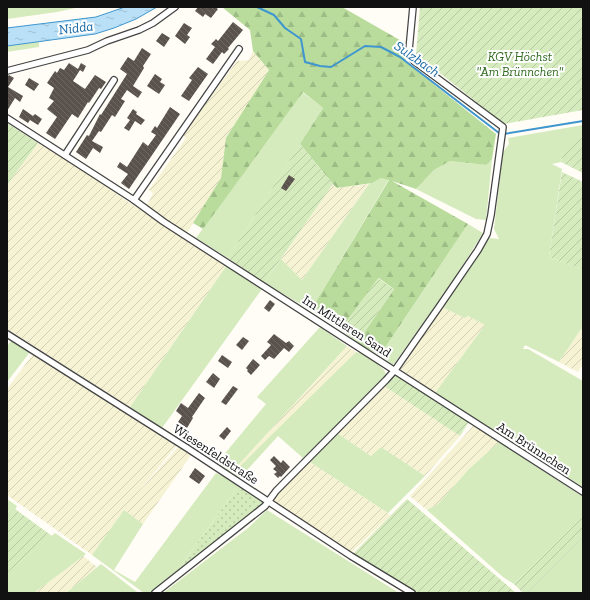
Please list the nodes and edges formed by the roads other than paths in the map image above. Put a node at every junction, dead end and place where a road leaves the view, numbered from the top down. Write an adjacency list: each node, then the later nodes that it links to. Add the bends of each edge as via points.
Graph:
1 (175, 7): 4 (street, via 139,30 88,50)
2 (414, 7): 10 (street, via 410,56 502,125 503,129 487,234)
3 (240, 49): 8 (street)
4 (7, 71)
5 (114, 80): 7 (street)
6 (7, 118): 7 (street, Im Mittleren Sand)
7 (65, 155): 8 (street, Im Mittleren Sand)
8 (134, 200): 10 (street, Im Mittleren Sand, via 164,222)
9 (7, 334): 12 (street, Wiesenfeldstraße, via 188,448)
10 (395, 370): 11 (street, Am Brünnchen); 12 (street, Im Mittleren Sand)
11 (583, 492)
12 (268, 502): 13 (street, Im Mittleren Sand, via 254,516); 14 (street, Wiesenfeldstraße)
13 (156, 593)
14 (412, 593)

